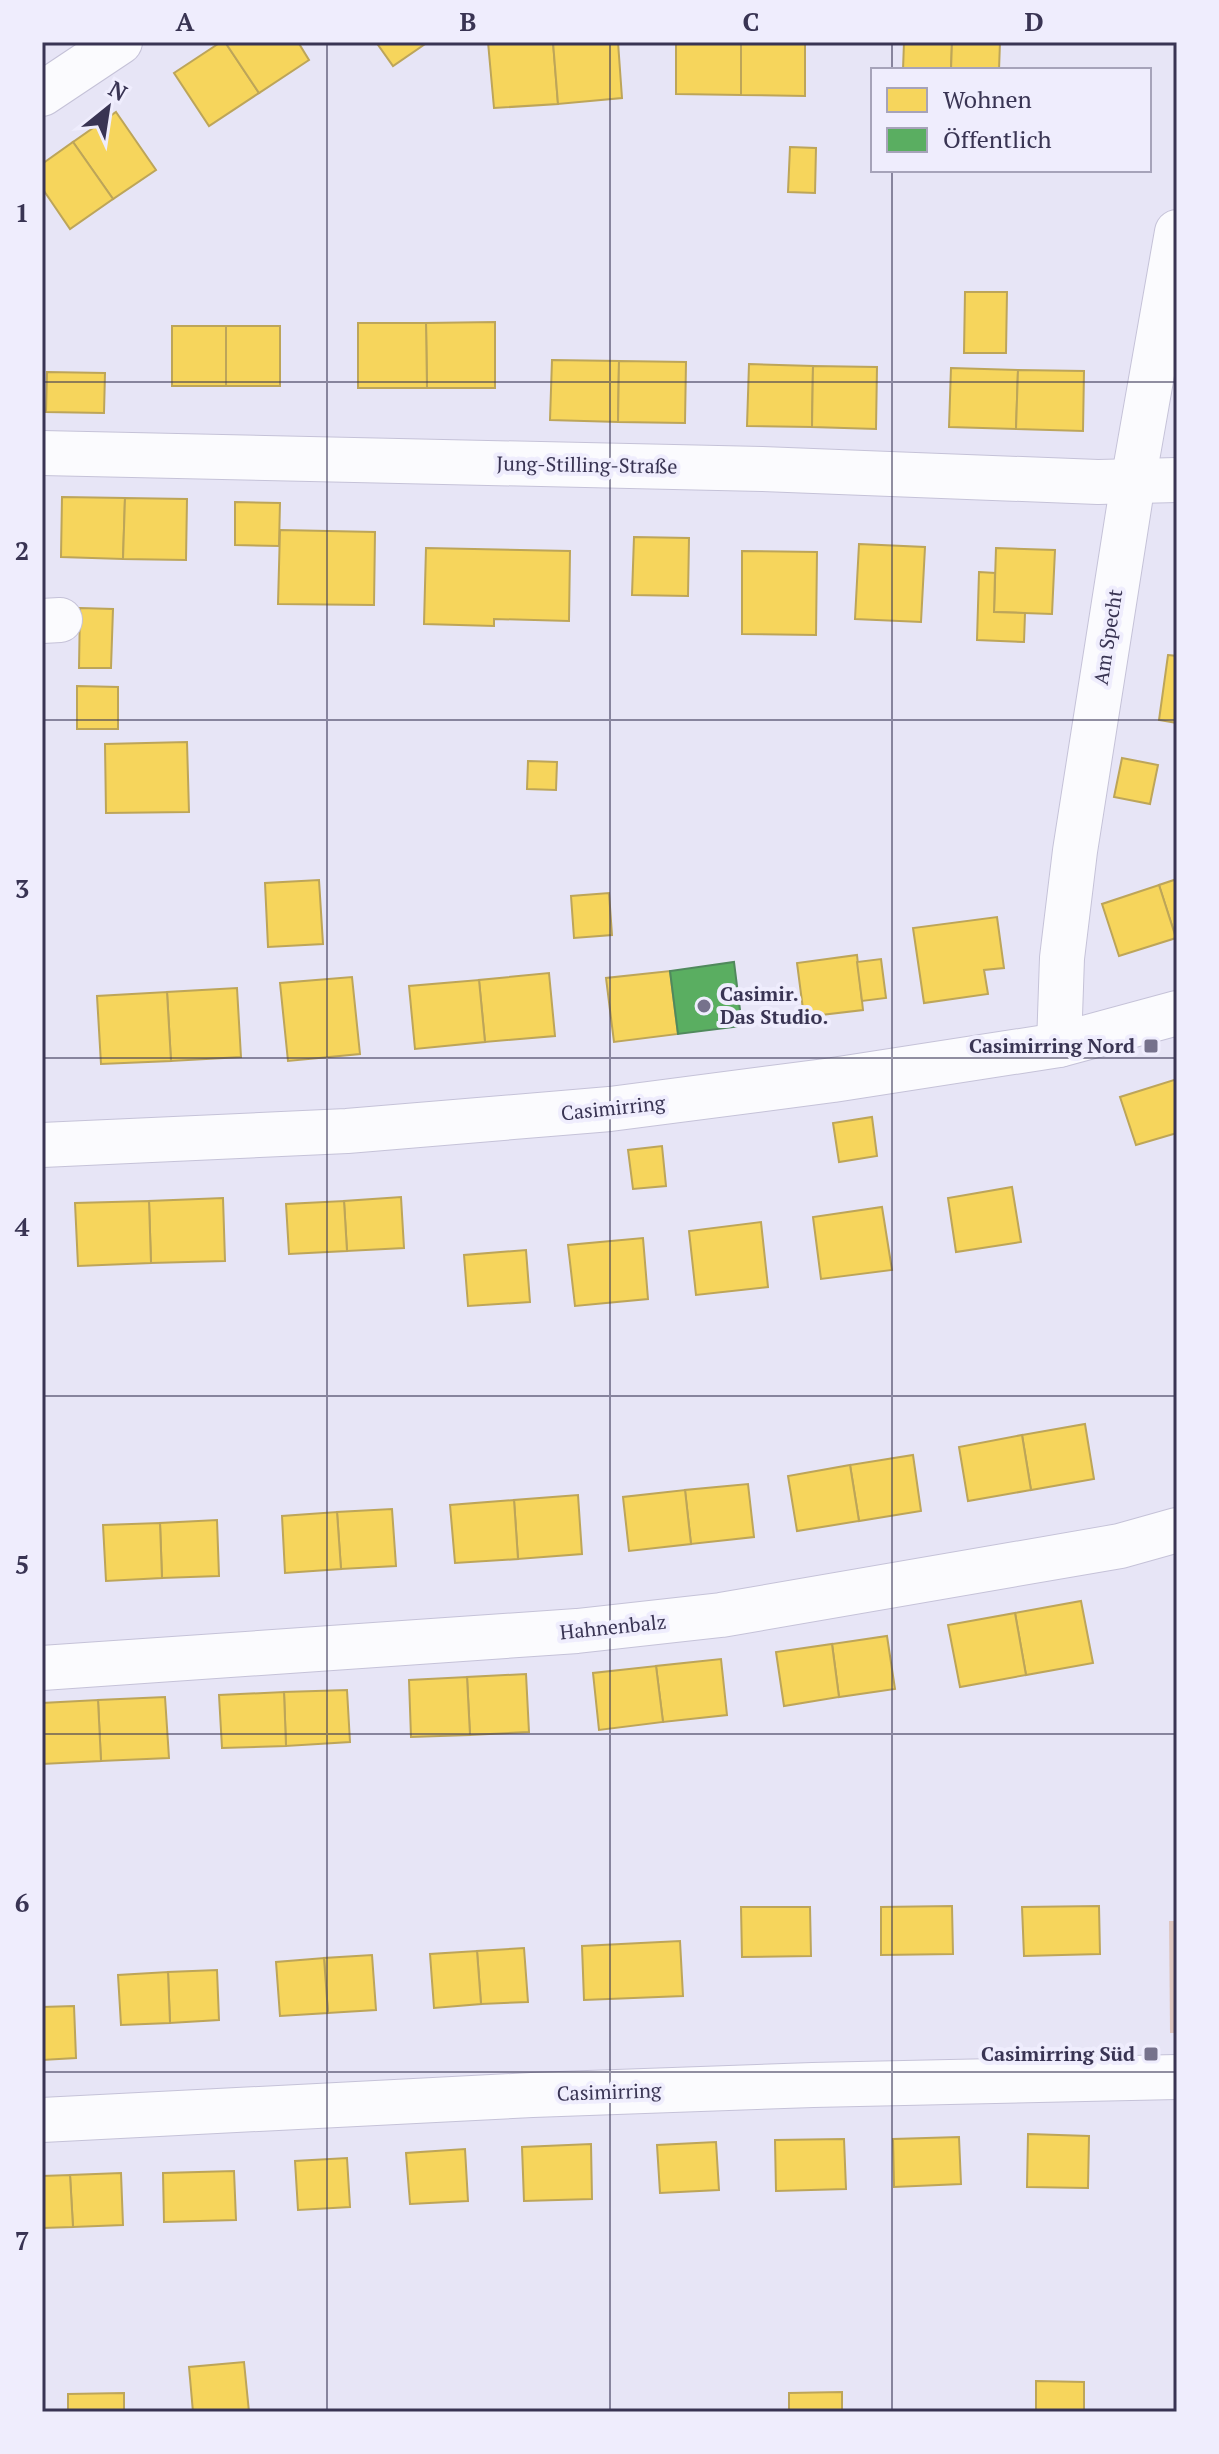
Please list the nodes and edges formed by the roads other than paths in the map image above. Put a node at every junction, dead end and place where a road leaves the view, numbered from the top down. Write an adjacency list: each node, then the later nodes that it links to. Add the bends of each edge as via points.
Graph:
1 (120, 42): 2 (street)
2 (42, 94)
3 (1177, 232): 6 (street, Am Specht)
4 (42, 453): 6 (street, Jung-Stilling-Straße)
5 (1177, 480): 6 (street, Jung-Stilling-Straße)
6 (1133, 482): 8 (street, Am Specht, via 1075,851 1062,958)
7 (1177, 1013): 8 (street, Casimirring)
8 (1059, 1045): 9 (street, Casimirring, via 610,1109 347,1131)
9 (42, 1145)
10 (1177, 1530): 11 (street, Hahnenbalz, via 1120,1546 721,1615 577,1631)
11 (42, 1668)
12 (1177, 2077): 13 (street, Casimirring, via 610,2092)
13 (42, 2120)

